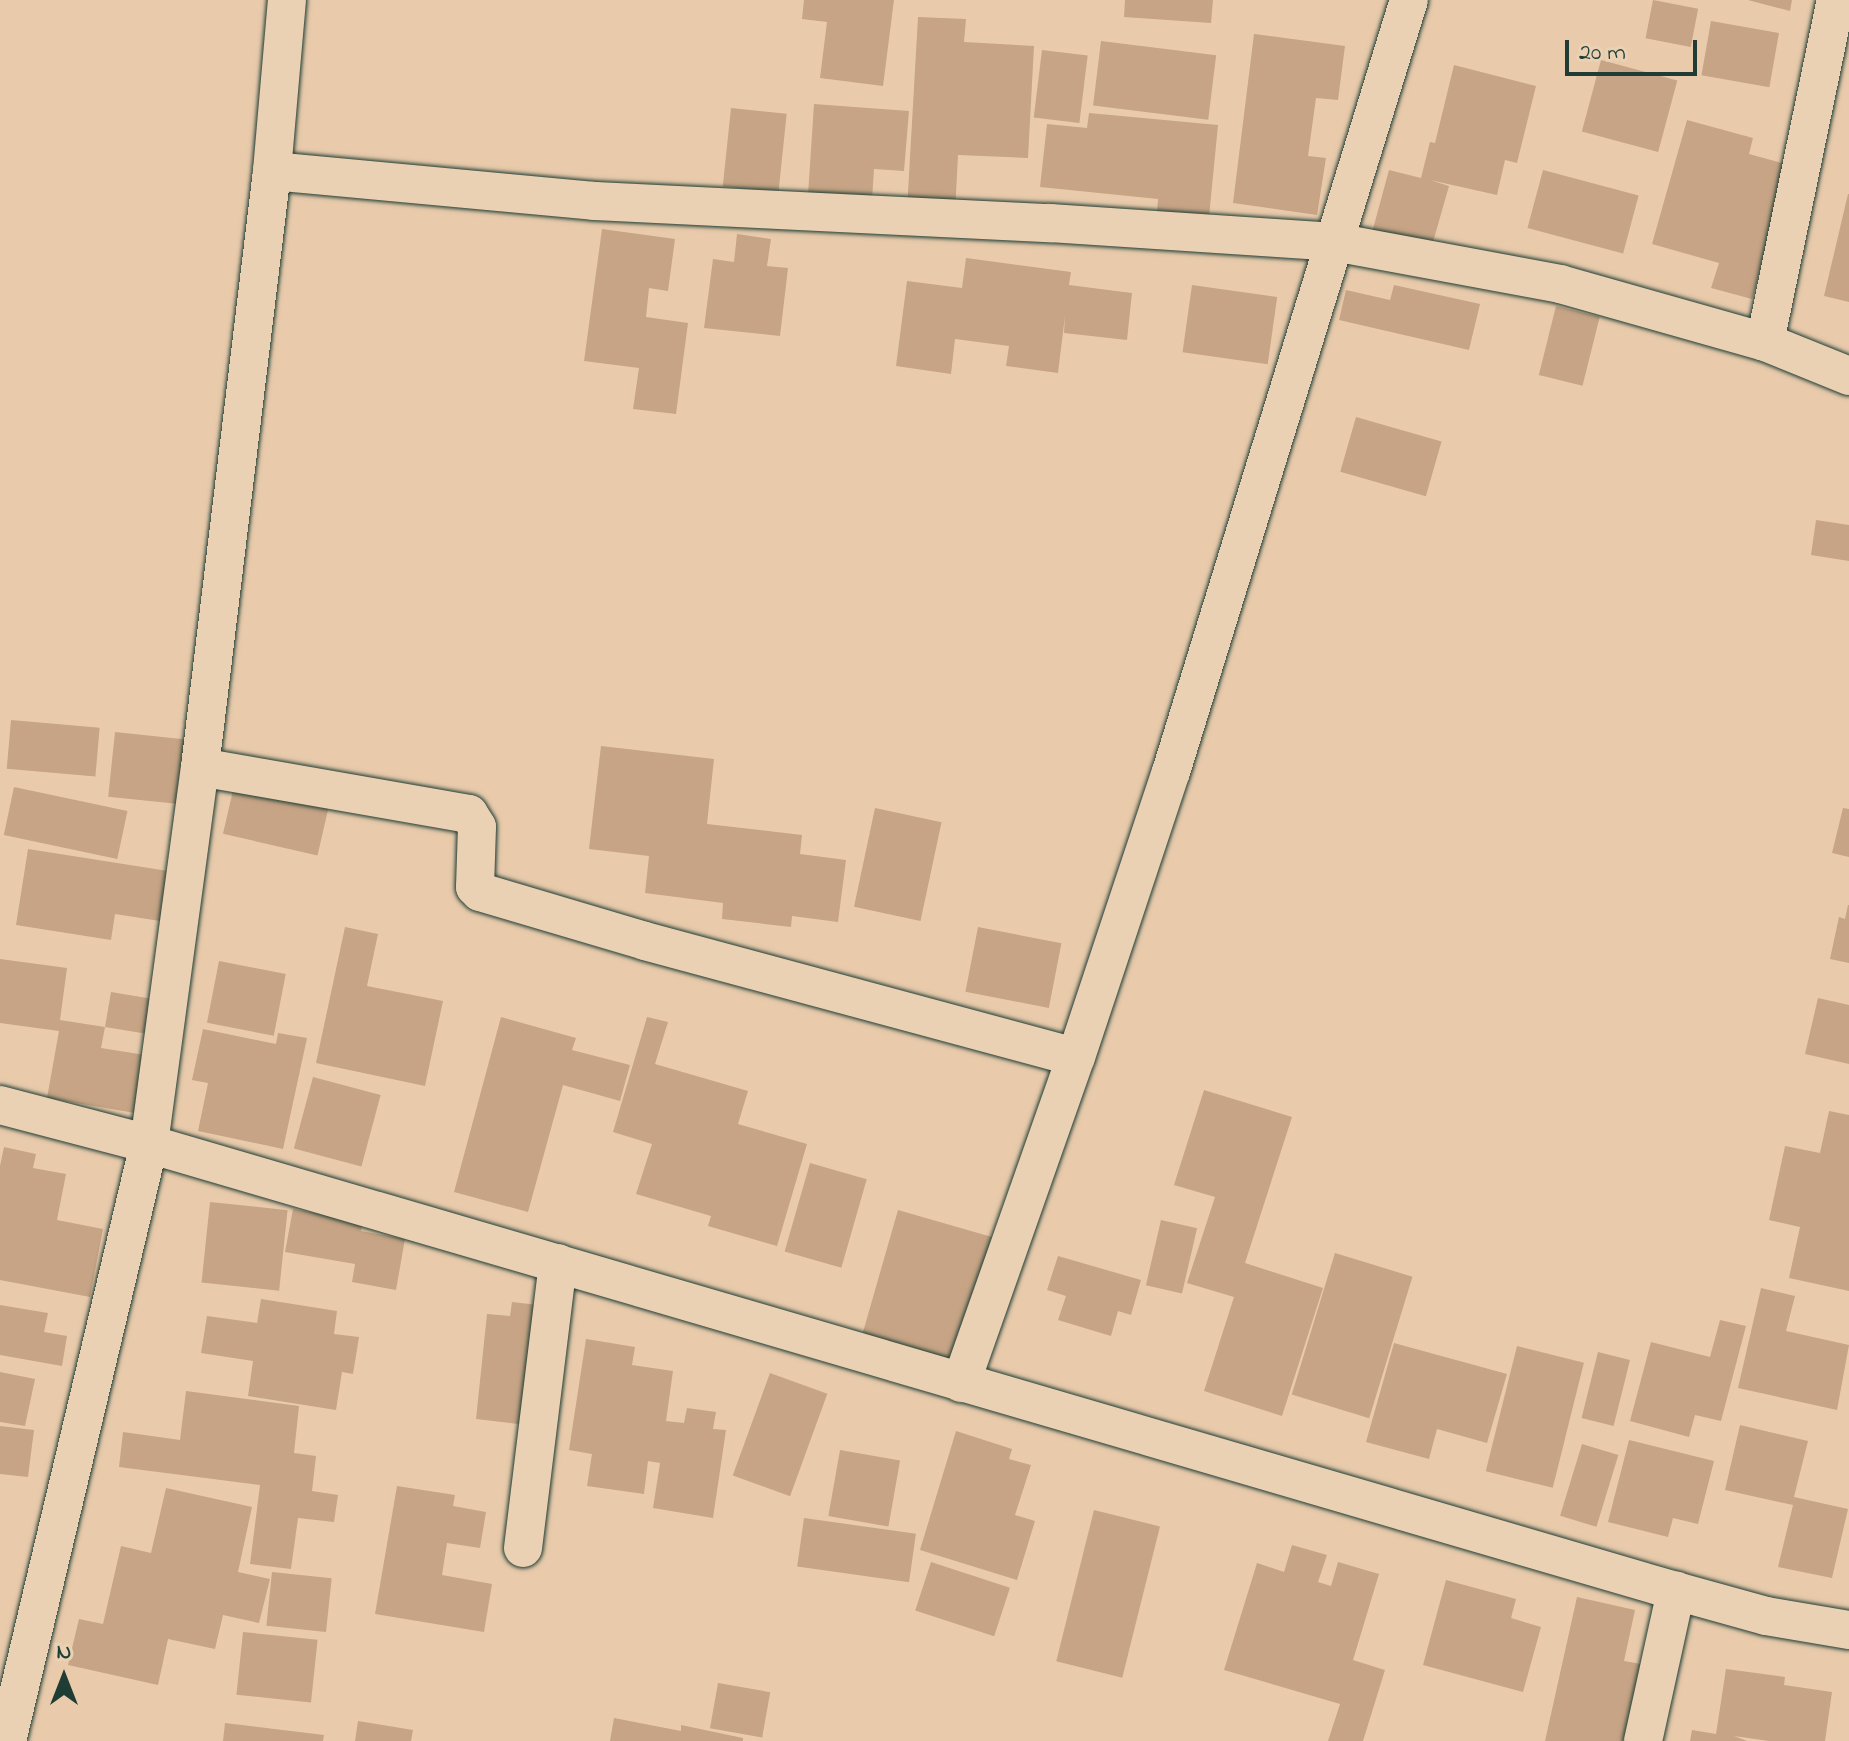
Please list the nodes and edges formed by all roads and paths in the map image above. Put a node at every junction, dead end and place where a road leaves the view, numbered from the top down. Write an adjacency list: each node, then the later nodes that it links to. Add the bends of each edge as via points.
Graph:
1 (287, 0): 4 (street)
2 (1409, 0): 5 (street)
3 (1836, 0): 6 (street)
4 (272, 171): 5 (street, via 594,201); 8 (street)
5 (1334, 242): 6 (street, via 1560,284); 9 (street, via 1171,772)
6 (1765, 342): 7 (street)
7 (1849, 376)
8 (200, 767): 9 (street, via 469,814 477,827 475,887 480,892); 11 (street)
9 (1076, 1057): 13 (street)
10 (0, 1105): 11 (street)
11 (149, 1144): 12 (street); 17 (street)
12 (558, 1263): 13 (street); 14 (street)
13 (961, 1383): 15 (street)
14 (523, 1548)
15 (1676, 1591): 16 (street, via 1766,1616); 18 (street)
16 (1849, 1630)
17 (7, 1741)
18 (1643, 1741)

